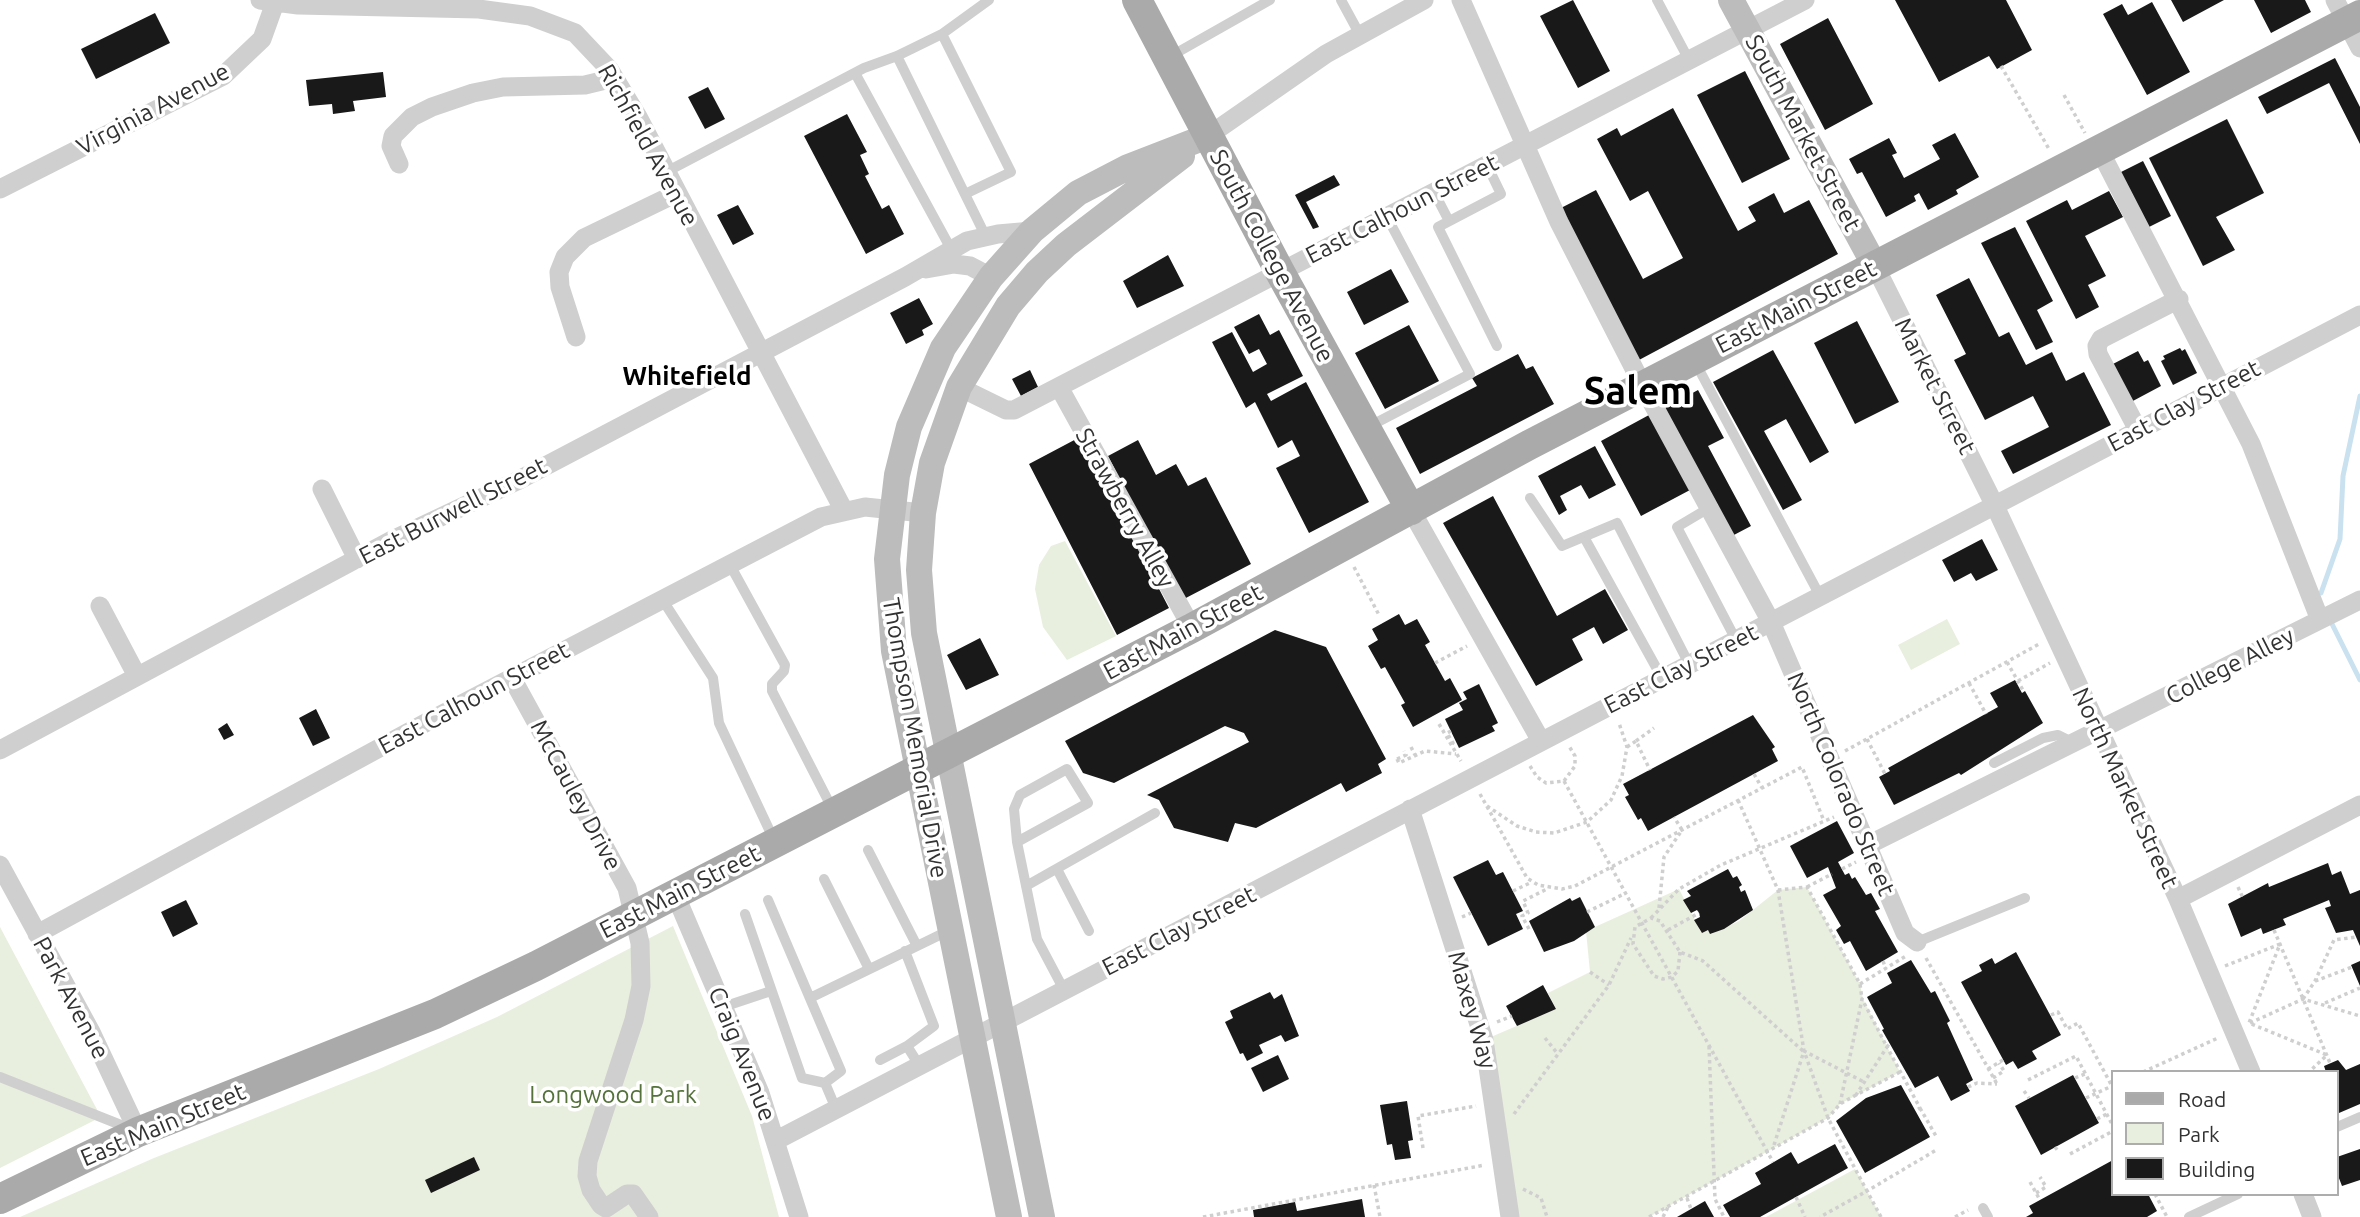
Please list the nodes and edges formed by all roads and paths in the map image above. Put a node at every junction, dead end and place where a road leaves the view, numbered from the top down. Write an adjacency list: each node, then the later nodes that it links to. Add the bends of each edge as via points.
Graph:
1 (989, 0): 13 (lane)
2 (1137, 0): 16 (main road, South College Avenue)
3 (1270, 0): 16 (lane)
4 (1341, 0): 14 (lane)
5 (1424, 0): 14 (street)
6 (1461, 0): 23 (street, North Colorado Street)
7 (1657, 0): 17 (lane)
8 (1731, 0): 12 (main road, South Market Street)
9 (1805, 0): 12 (street, East Calhoun Street)
10 (270, 1): 20 (street, Richfield Avenue, via 479,9 530,16 575,33); 29 (street, Virginia Avenue, via 262,38 223,76)
11 (2350, 21): 24 (main road, East Main Street)
12 (1747, 30): 17 (street, East Calhoun Street); 38 (main road, South Market Street)
13 (942, 34): 15 (lane); 31 (lane, via 1011,172)
14 (1360, 35): 22 (street)
15 (897, 57): 19 (lane); 31 (lane)
16 (1167, 58): 22 (main road, South College Avenue)
17 (1689, 60): 23 (street, East Calhoun Street)
18 (2001, 66): 27 (path)
19 (855, 73): 28 (lane); 37 (lane)
20 (614, 78): 25 (street, via 585,85 503,87 432,107 412,117 393,136 391,146); 28 (street, Richfield Avenue)
21 (2064, 95): 24 (path)
22 (1208, 136): 35 (main road, Thompson Memorial Drive, via 1128,167 1078,193); 39 (main road, South College Avenue); 50 (main road, Thompson Memorial Drive, via 1087,227 1037,272 983,343)
23 (1524, 145): 26 (street, East Calhoun Street); 49 (street, North Colorado Street)
24 (2097, 150): 27 (main road, East Main Street); 42 (street)
25 (399, 163)
26 (1487, 165): 32 (street, East Calhoun Street); 34 (lane, via 1501,194)
27 (2061, 169): 38 (main road, East Main Street)
28 (666, 172): 30 (street, Richfield Avenue)
29 (0, 189)
30 (677, 193): 44 (street, via 584,239 565,257 559,272 560,288); 46 (street, Richfield Avenue)
31 (965, 194): 36 (lane)
32 (1434, 194): 33 (street, East Calhoun Street); 34 (lane)
33 (1387, 216): 39 (street, East Calhoun Street); 52 (lane, via 1470,374)
34 (1449, 221): 45 (lane, via 1438,227)
35 (1032, 231): 36 (street, East Burwell Street); 40 (main road, Thompson Memorial Drive)
36 (985, 237): 37 (street, East Burwell Street)
37 (951, 249): 41 (street, East Burwell Street)
38 (1875, 266): 47 (main road, East Main Street); 56 (street, Market Street)
39 (1280, 272): 51 (street, East Calhoun Street); 52 (main road, South College Avenue)
40 (991, 276): 41 (street, East Burwell Street, via 954,264); 59 (main road, Thompson Memorial Drive, via 943,348 924,388 909,427)
41 (905, 277): 46 (street, East Burwell Street)
42 (2179, 299): 48 (street); 53 (street, via 2101,339 2097,346)
43 (2360, 315): 48 (street, East Clay Street)
44 (576, 337)
45 (1497, 346)
46 (760, 351): 58 (street, Richfield Avenue); 64 (street, East Burwell Street, via 516,481)
47 (1694, 360): 49 (main road, East Main Street); 66 (lane)
48 (2224, 385): 53 (street, East Clay Street); 71 (street)
49 (1643, 386): 57 (street, North Colorado Street); 60 (main road, East Main Street)
50 (959, 387): 51 (street, East Calhoun Street, via 1014,410); 61 (main road, Thompson Memorial Drive, via 932,463)
51 (1059, 387): 73 (street, Strawberry Alley)
52 (1366, 428): 60 (main road, South College Avenue)
53 (2138, 430): 56 (street, East Clay Street)
54 (322, 489): 64 (street)
55 (1530, 498): 62 (lane, via 1562,546)
56 (1996, 506): 66 (street, East Clay Street); 74 (street, North Market Street)
57 (1709, 508): 72 (street, North Colorado Street); 76 (lane, via 1677,527)
58 (844, 509): 59 (street, East Calhoun Street); 65 (street, East Calhoun Street)
59 (891, 509): 61 (street, East Calhoun Street); 111 (main road, Thompson Memorial Drive, via 887,601)
60 (1411, 510): 63 (main road, East Main Street); 75 (street)
61 (923, 513): 104 (main road, Thompson Memorial Drive, via 921,610)
62 (1584, 537): 80 (lane, via 1617,523); 83 (lane)
63 (1343, 547): 70 (path); 73 (main road, East Main Street)
64 (357, 559): 81 (street, East Burwell Street)
65 (729, 563): 67 (street, East Calhoun Street); 123 (lane, via 785,665 772,691)
66 (1821, 596): 72 (street, East Clay Street)
67 (662, 599): 82 (street, East Calhoun Street); 131 (lane, via 713,678 719,723)
68 (2360, 600): 71 (street, College Alley)
69 (100, 606): 81 (street)
70 (1379, 615)
71 (2320, 620): 92 (street, College Alley)
72 (1771, 622): 76 (street, East Clay Street); 106 (street, North Colorado Street)
73 (1192, 628): 104 (main road, East Main Street)
74 (2054, 636): 77 (street, North Market Street); 78 (path)
75 (1483, 637): 79 (path); 94 (street)
76 (1736, 640): 80 (street, East Clay Street)
77 (2063, 656): 84 (path); 92 (street, North Market Street)
78 (2007, 662): 84 (path); 85 (path)
79 (1434, 663)
80 (1689, 664): 83 (street, East Clay Street)
81 (137, 676): 101 (street, East Burwell Street)
82 (512, 678): 157 (street, McCauley Drive, via 626,888); 166 (street, East Calhoun Street)
83 (1662, 678): 94 (street, East Clay Street)
84 (2018, 681): 86 (path)
85 (1969, 682): 87 (path); 93 (path)
86 (2024, 692)
87 (1986, 714)
88 (1616, 718): 99 (path)
89 (1439, 724): 97 (path)
90 (1654, 728): 95 (path)
91 (1451, 731): 97 (path, via 1447,733)
92 (2099, 732): 100 (street, College Alley); 150 (street, North Market Street)
93 (1867, 739): 106 (path); 113 (path)
94 (1541, 741): 119 (street, East Clay Street)
95 (1636, 741): 99 (path); 110 (path)
96 (1568, 744): 114 (path, via 1575,766)
97 (1450, 745): 103 (path)
98 (1411, 747): 105 (path)
99 (1627, 747): 126 (path, via 1618,789)
100 (2070, 747): 108 (lane, via 2058,735); 134 (street, College Alley)
101 (2, 749)
102 (1404, 751): 105 (path, via 1399,763)
103 (1456, 754): 105 (path, via 1425,751); 107 (path)
104 (947, 755): 111 (main road, East Main Street); 197 (main road, Thompson Memorial Drive)
105 (1415, 755)
106 (1831, 758): 120 (street, North Colorado Street)
107 (1461, 761)
108 (1994, 763)
109 (1530, 766): 114 (path, via 1546,783)
110 (1650, 770)
111 (918, 771): 123 (main road, East Main Street); 162 (main road, Thompson Memorial Drive)
112 (1754, 774): 115 (path)
113 (1885, 774)
114 (1564, 781): 126 (path)
115 (1762, 788): 117 (path); 125 (path, via 1802,767)
116 (1479, 792): 118 (path)
117 (1738, 800): 128 (path); 132 (path)
118 (1486, 804): 126 (path, via 1501,817 1536,832 1553,833); 141 (path)
119 (1410, 809): 188 (street, East Clay Street); 234 (street, Maxey Way, via 1484,1040)
120 (1853, 809): 125 (path); 134 (street, North Colorado Street)
121 (2359, 810): 150 (street)
122 (1155, 813): 137 (lane)
123 (834, 814): 131 (main road, East Main Street)
124 (1674, 817): 128 (path)
125 (1824, 821): 127 (path)
126 (1587, 822): 136 (path)
127 (1809, 827): 129 (path); 132 (path)
128 (1682, 830): 136 (path); 152 (path, via 1664,857)
129 (1812, 834)
130 (1017, 842): 130 (lane, via 1015,801 1067,769 1088,803); 142 (lane)
131 (776, 843): 148 (main road, East Main Street)
132 (1761, 848): 145 (path); 152 (path, via 1679,889)
133 (868, 850): 173 (lane)
134 (1862, 853): 138 (path); 171 (street, North Colorado Street, via 1905,933)
135 (0, 866): 166 (street, Park Avenue)
136 (1612, 867): 144 (path, via 1576,886); 147 (path)
137 (1057, 869): 142 (lane); 165 (lane)
138 (1842, 869)
139 (1832, 874): 143 (path)
140 (824, 879): 179 (lane)
141 (1532, 882): 144 (path); 146 (path)
142 (1026, 886): 188 (lane, via 1037,939)
143 (1807, 887): 145 (path); 170 (path)
144 (1549, 888): 161 (path, via 1523,901 1528,913 1522,916)
145 (1778, 890): 205 (path)
146 (1513, 891)
147 (1626, 892): 153 (path); 160 (path)
148 (675, 894): 157 (main road, East Main Street); 194 (street, Craig Avenue)
149 (2025, 898): 171 (lane)
150 (2178, 899): 182 (street, North Market Street)
151 (768, 900): 190 (lane)
152 (1659, 911): 159 (path)
153 (1587, 912)
154 (1471, 913): 158 (path)
155 (1699, 913): 163 (path)
156 (745, 914): 189 (lane)
157 (633, 916): 247 (main road, East Main Street, via 435,1014); 276 (street, McCauley Drive, via 642,953 641,986 587,1175 601,1205 606,1208 633,1194)
158 (1461, 918)
159 (1651, 918): 160 (path); 163 (path)
160 (1643, 922): 167 (path); 183 (path)
161 (1529, 929)
162 (950, 930): 173 (lane); 199 (main road, Thompson Memorial Drive)
163 (1668, 930): 175 (path)
164 (2274, 930): 172 (path)
165 (1089, 931)
166 (37, 934): 247 (street, Park Avenue, via 91,1032)
167 (1632, 934): 183 (path, via 1647,970 1663,979); 186 (path)
168 (1840, 937): 170 (path)
169 (2356, 937): 184 (path, via 2334,940)
170 (1835, 940): 185 (path)
171 (1917, 942): 211 (path)
172 (2280, 944): 182 (path); 192 (path); 198 (path)
173 (917, 946): 174 (lane)
174 (905, 951): 179 (lane); 203 (lane, via 934,1026)
175 (1680, 952): 183 (path, via 1678,971); 205 (path, via 1703,961)
176 (1882, 961): 180 (path)
177 (1896, 962): 180 (path)
178 (2352, 967): 184 (path)
179 (869, 968): 190 (lane)
180 (1886, 969): 185 (path)
181 (1590, 972): 186 (path)
182 (2209, 972): 198 (street, North Market Street)
183 (1672, 977): 202 (path)
184 (2315, 981): 192 (path)
185 (1860, 984): 191 (path)
186 (1609, 985): 206 (path)
187 (2360, 988): 193 (path)
188 (1064, 990): 197 (street, East Clay Street)
189 (771, 991): 194 (lane); 223 (lane, via 802,1078)
190 (810, 998): 223 (lane, via 841,1071)
191 (1863, 999): 204 (path); 215 (path)
192 (2303, 999): 193 (path); 198 (path); 207 (path)
193 (2323, 1004): 196 (path)
194 (723, 1007): 249 (street, Craig Avenue)
195 (2051, 1016): 224 (path, via 2058,1012 2067,1029 2078,1023)
196 (2360, 1016)
197 (1002, 1022): 199 (street, East Clay Street); 279 (main road, Thompson Memorial Drive)
198 (2241, 1027): 207 (path); 213 (street, North Market Street)
199 (973, 1037): 210 (street, East Clay Street); 278 (main road, Thompson Memorial Drive)
200 (1545, 1038): 206 (path)
201 (2213, 1040): 212 (path)
202 (1709, 1044): 254 (path); 260 (path)
203 (907, 1046): 208 (lane); 210 (lane)
204 (1888, 1046): 216 (path); 222 (path)
205 (1804, 1051): 215 (path); 241 (path); 250 (path)
206 (1557, 1053): 245 (path, via 1515,1113)
207 (2327, 1055): 209 (path); 214 (path)
208 (880, 1060)
209 (2330, 1063)
210 (919, 1065): 236 (street, East Clay Street)
211 (1988, 1069): 219 (path); 219 (path, via 2001,1062 2004,1071)
212 (2147, 1070)
213 (2251, 1070)
214 (2311, 1070)
215 (1847, 1072): 222 (path); 235 (path)
216 (1900, 1072): 227 (path); 248 (path)
217 (2085, 1074): 220 (path); 221 (path, via 2076,1056); 229 (path)
218 (0, 1077): 247 (lane)
219 (1993, 1078): 226 (path, via 1997,1084)
220 (2075, 1078)
221 (2028, 1080)
222 (1864, 1082): 230 (path)
223 (825, 1083): 236 (lane)
224 (2112, 1084)
225 (2112, 1086): 229 (path)
226 (1968, 1087)
227 (1863, 1091): 230 (path); 231 (path)
228 (2025, 1091): 232 (path)
229 (2096, 1094): 233 (path); 237 (path)
230 (1856, 1095): 235 (path)
231 (1866, 1098)
232 (2029, 1098)
233 (2086, 1098)
234 (1495, 1102): 238 (path); 245 (street, Maxey Way)
235 (1840, 1104): 241 (path)
236 (836, 1109): 249 (street, East Clay Street)
237 (2107, 1114): 242 (path); 243 (path)
238 (1418, 1116): 239 (path); 252 (path)
239 (1409, 1117)
240 (2360, 1117): 244 (lane)
241 (1828, 1118): 250 (path); 255 (path)
242 (2097, 1119)
243 (2112, 1126)
244 (2339, 1126)
245 (1499, 1127): 257 (street, Maxey Way)
246 (2112, 1130): 256 (path)
247 (138, 1132): 271 (main road, East Main Street)
248 (1936, 1136)
249 (777, 1140): 277 (street, Craig Avenue)
250 (1774, 1146): 254 (path)
251 (1851, 1147): 255 (path)
252 (1423, 1148)
253 (1938, 1149): 264 (path)
254 (1766, 1150): 258 (path); 260 (path)
255 (1845, 1150): 264 (path)
256 (2070, 1154)
257 (1503, 1161): 262 (path); 282 (street, Maxey Way)
258 (1773, 1163)
259 (2040, 1177): 265 (path, via 2046,1188)
260 (1715, 1182): 270 (path); 286 (path, via 1715,1199)
261 (2030, 1182): 265 (path)
262 (1374, 1185): 280 (path); 281 (path)
263 (1521, 1189): 283 (path, via 1541,1198)
264 (1867, 1191): 288 (path); 289 (path)
265 (2036, 1193): 272 (path)
266 (2156, 1196): 291 (path)
267 (2234, 1196): 292 (lane)
268 (2303, 1196): 293 (street)
269 (1796, 1197): 287 (path)
270 (1687, 1198): 273 (path); 274 (path)
271 (0, 1199)
272 (2040, 1200)
273 (1668, 1207): 284 (path); 285 (path)
274 (1692, 1209)
275 (1968, 1210): 290 (path)
276 (649, 1217)
277 (799, 1217)
278 (1009, 1217)
279 (1042, 1217)
280 (1203, 1217)
281 (1380, 1217)
282 (1510, 1217)
283 (1546, 1217)
284 (1649, 1217)
285 (1663, 1217)
286 (1724, 1217)
287 (1805, 1217)
288 (1820, 1217)
289 (1881, 1217)
290 (1955, 1217)
291 (2167, 1217)
292 (2189, 1217)
293 (2312, 1217)

